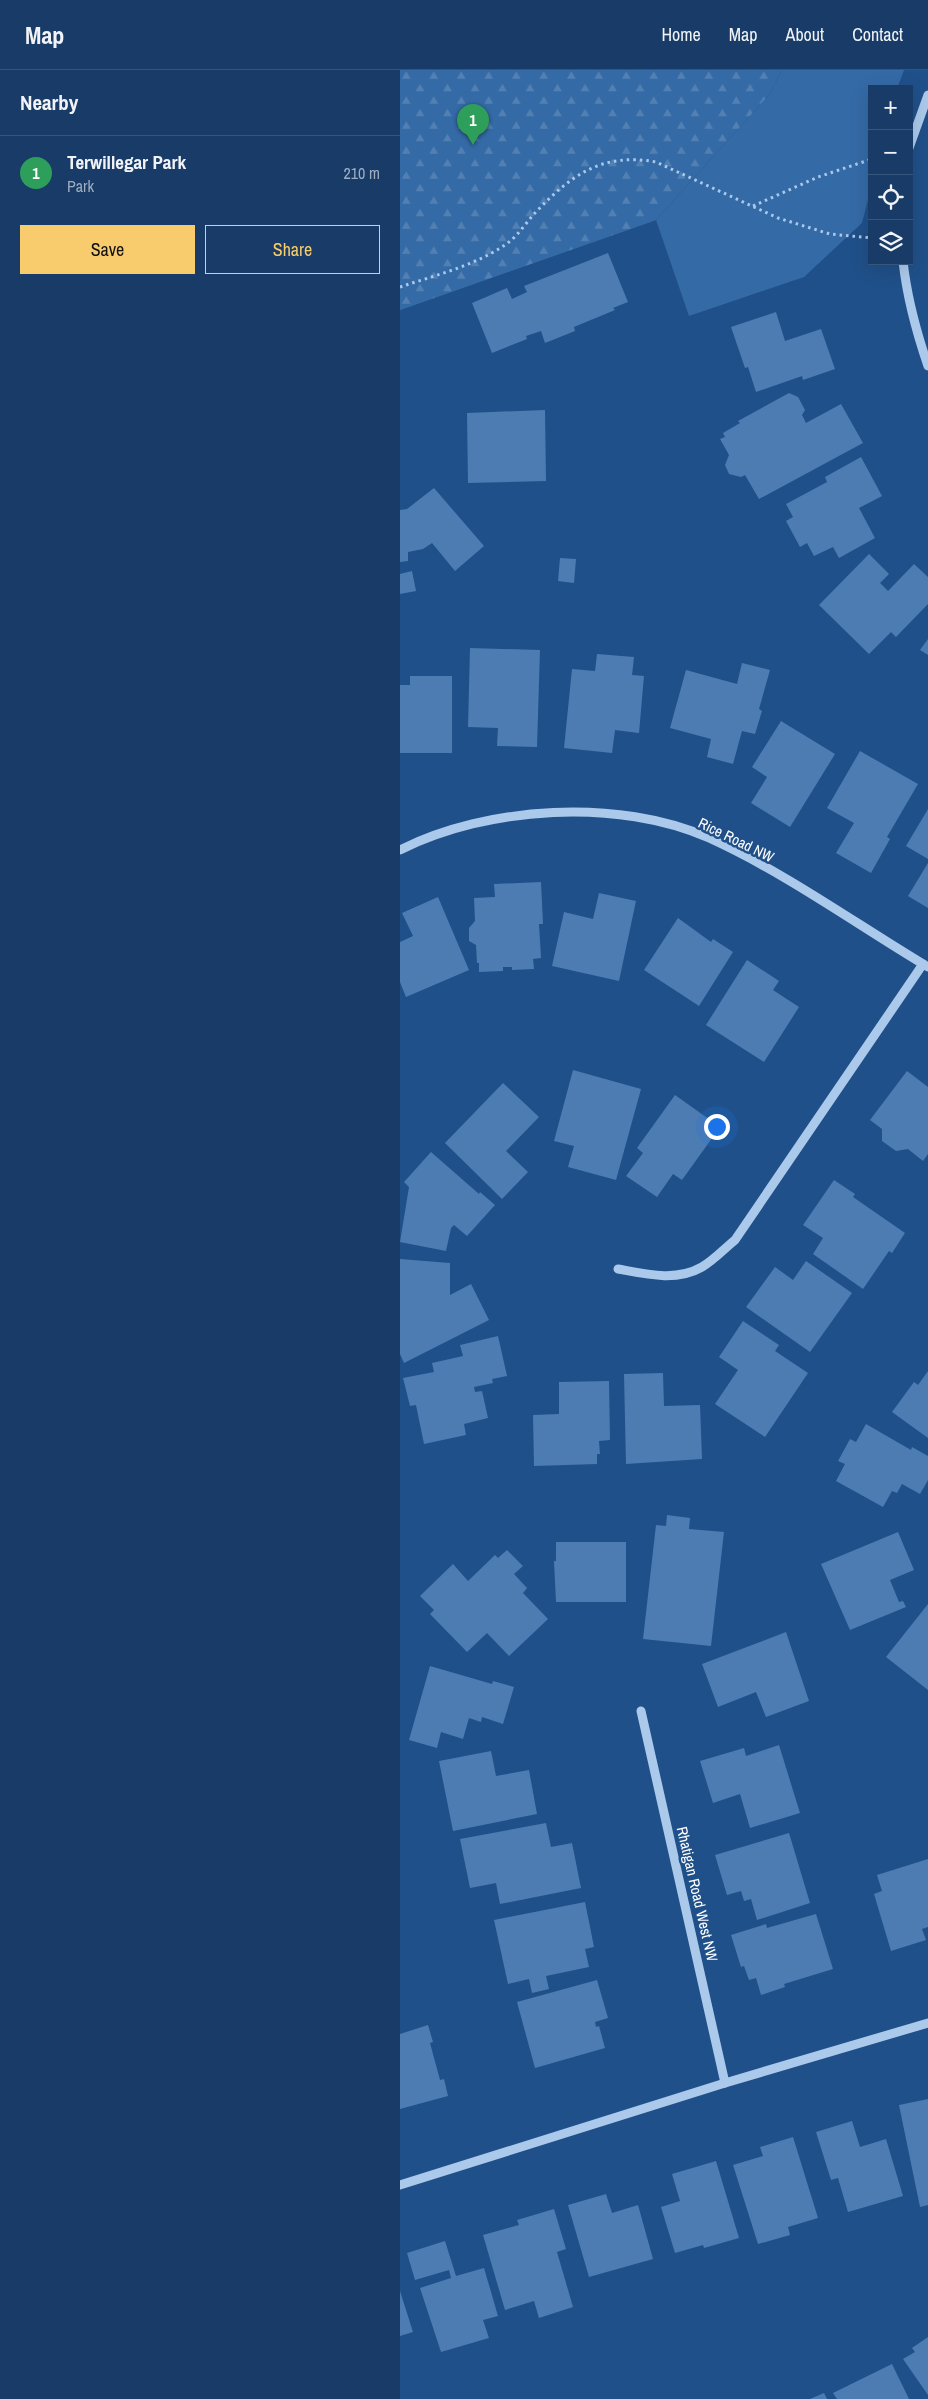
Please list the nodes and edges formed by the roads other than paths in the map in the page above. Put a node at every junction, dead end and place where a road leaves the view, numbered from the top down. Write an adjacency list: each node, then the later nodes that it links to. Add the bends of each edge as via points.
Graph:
1 (928, 95): 2 (street)
2 (913, 137)
3 (903, 265): 4 (street, via 915,328)
4 (928, 366)
5 (400, 850): 6 (street, Rice Road NW, via 429,835 483,820 544,812 603,814 656,822 707,838 741,854)
6 (926, 965): 7 (street, Rice Road NW, via 735,1240 702,1268 681,1275 659,1276)
7 (618, 1269)
8 (641, 1711): 10 (street, Rhatigan Road West NW)
9 (928, 2023): 10 (street)
10 (725, 2083): 11 (street)
11 (400, 2185)

